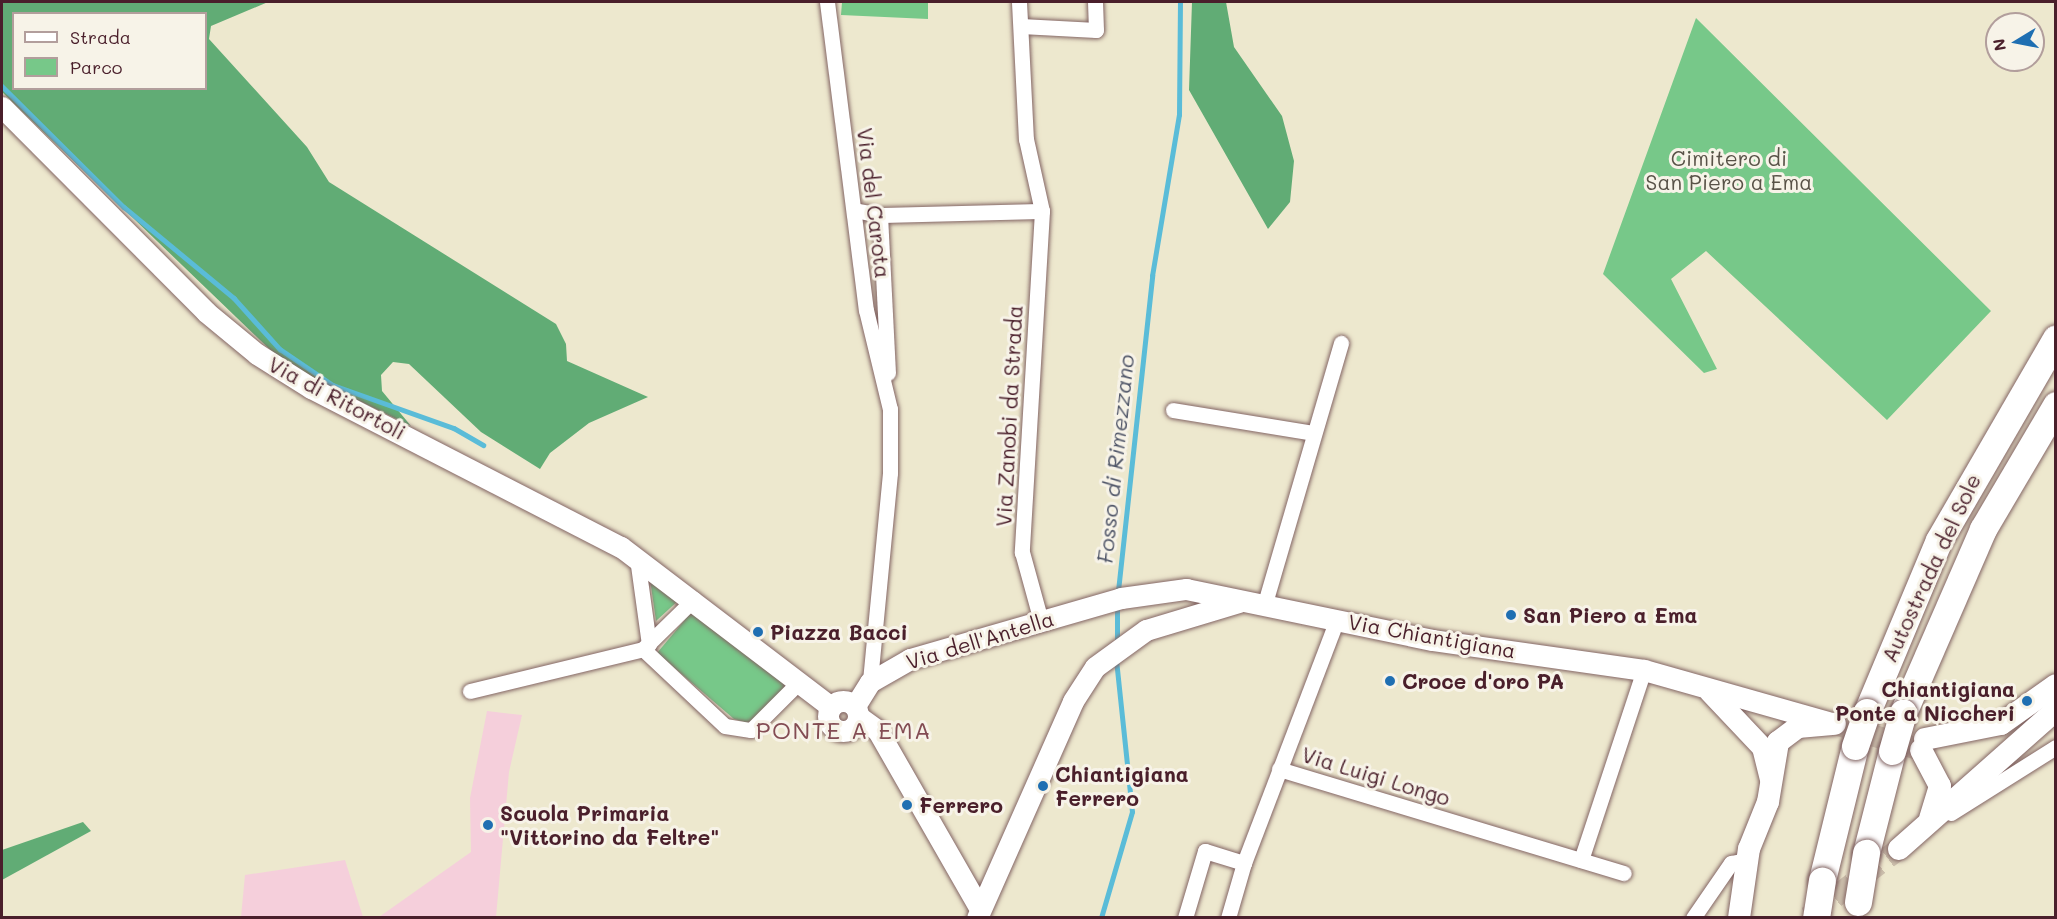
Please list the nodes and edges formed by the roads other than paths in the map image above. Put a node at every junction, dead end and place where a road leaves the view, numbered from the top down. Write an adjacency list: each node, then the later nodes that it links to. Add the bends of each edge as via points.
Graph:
1 (826, 2): 6 (street, Via del Carota)
2 (1019, 2): 4 (street, Via Zanobi da Strada)
3 (1095, 2): 4 (street, via 1096,30)
4 (1021, 26): 7 (street, Via Zanobi da Strada, via 1026,139)
5 (2, 107): 15 (street, Via di Ritortoli, via 206,312 257,354)
6 (854, 210): 8 (street); 12 (street, Via del Carota, via 866,310)
7 (1042, 211): 8 (street); 20 (street, Via Zanobi da Strada, via 1022,552)
8 (880, 215): 12 (street, Via del Carota)
9 (2055, 338): 47 (highway, Autostrada del Sole, bridge, via 1940,540 1867,712 1822,879)
10 (1341, 343): 14 (street)
11 (2055, 405): 40 (highway, Autostrada del Sole, bridge, via 1983,529 1903,713 1866,853)
12 (890, 408): 23 (street, Via del Carota, via 890,473)
13 (1173, 410): 14 (street)
14 (1313, 433): 18 (street)
15 (637, 558): 16 (street, Via di Ritortoli); 21 (street)
16 (694, 599): 21 (street); 24 (street, Via di Ritortoli)
17 (1116, 600): 18 (street, Via Chiantigiana, via 1193,590); 20 (street, Via dell'Antella)
18 (1262, 602): 19 (street, Via Chiantigiana); 41 (street, Via Chiantigiana, via 1202,609 1116,648 1073,700)
19 (1338, 619): 22 (street, Via Chiantigiana, via 1433,640); 32 (street, Via Luigi Longo)
20 (1041, 621): 23 (street, Via dell'Antella, via 910,659)
21 (646, 646): 24 (street, via 725,726 740,732 752,730); 27 (street)
22 (1644, 670): 26 (street, Via Chiantigiana); 36 (street)
23 (870, 682): 29 (street, Via dell'Antella)
24 (798, 684): 29 (street, Via di Ritortoli, via 831,707 830,723 841,731 850,730)
25 (2055, 685): 34 (main road, via 2001,724 1923,744 1940,786 1938,806)
26 (1704, 688): 30 (street, Via Chiantigiana); 33 (street, Via Chiantigiana, via 1762,747)
27 (470, 691)
28 (2055, 710): 34 (main road)
29 (857, 712): 41 (street, via 878,731)
30 (1835, 724): 33 (main road, Via Chiantigiana, via 1806,725 1783,735)
31 (2055, 747): 34 (street)
32 (1279, 769): 36 (street, Via Luigi Longo); 37 (street)
33 (1771, 782): 38 (main road, Via Chiantigiana)
34 (1924, 827): 35 (main road)
35 (1899, 849)
36 (1581, 860): 39 (street, Via Luigi Longo)
37 (1244, 862): 42 (street, via 1204,851); 43 (street)
38 (1745, 871): 44 (street, via 1741,861 1731,863); 45 (main road, Via Chiantigiana); 46 (main road)
39 (1624, 873)
40 (1857, 910)
41 (979, 914)
42 (1185, 918)
43 (1228, 918)
44 (1693, 918)
45 (1739, 918)
46 (1756, 918)
47 (1816, 918)

